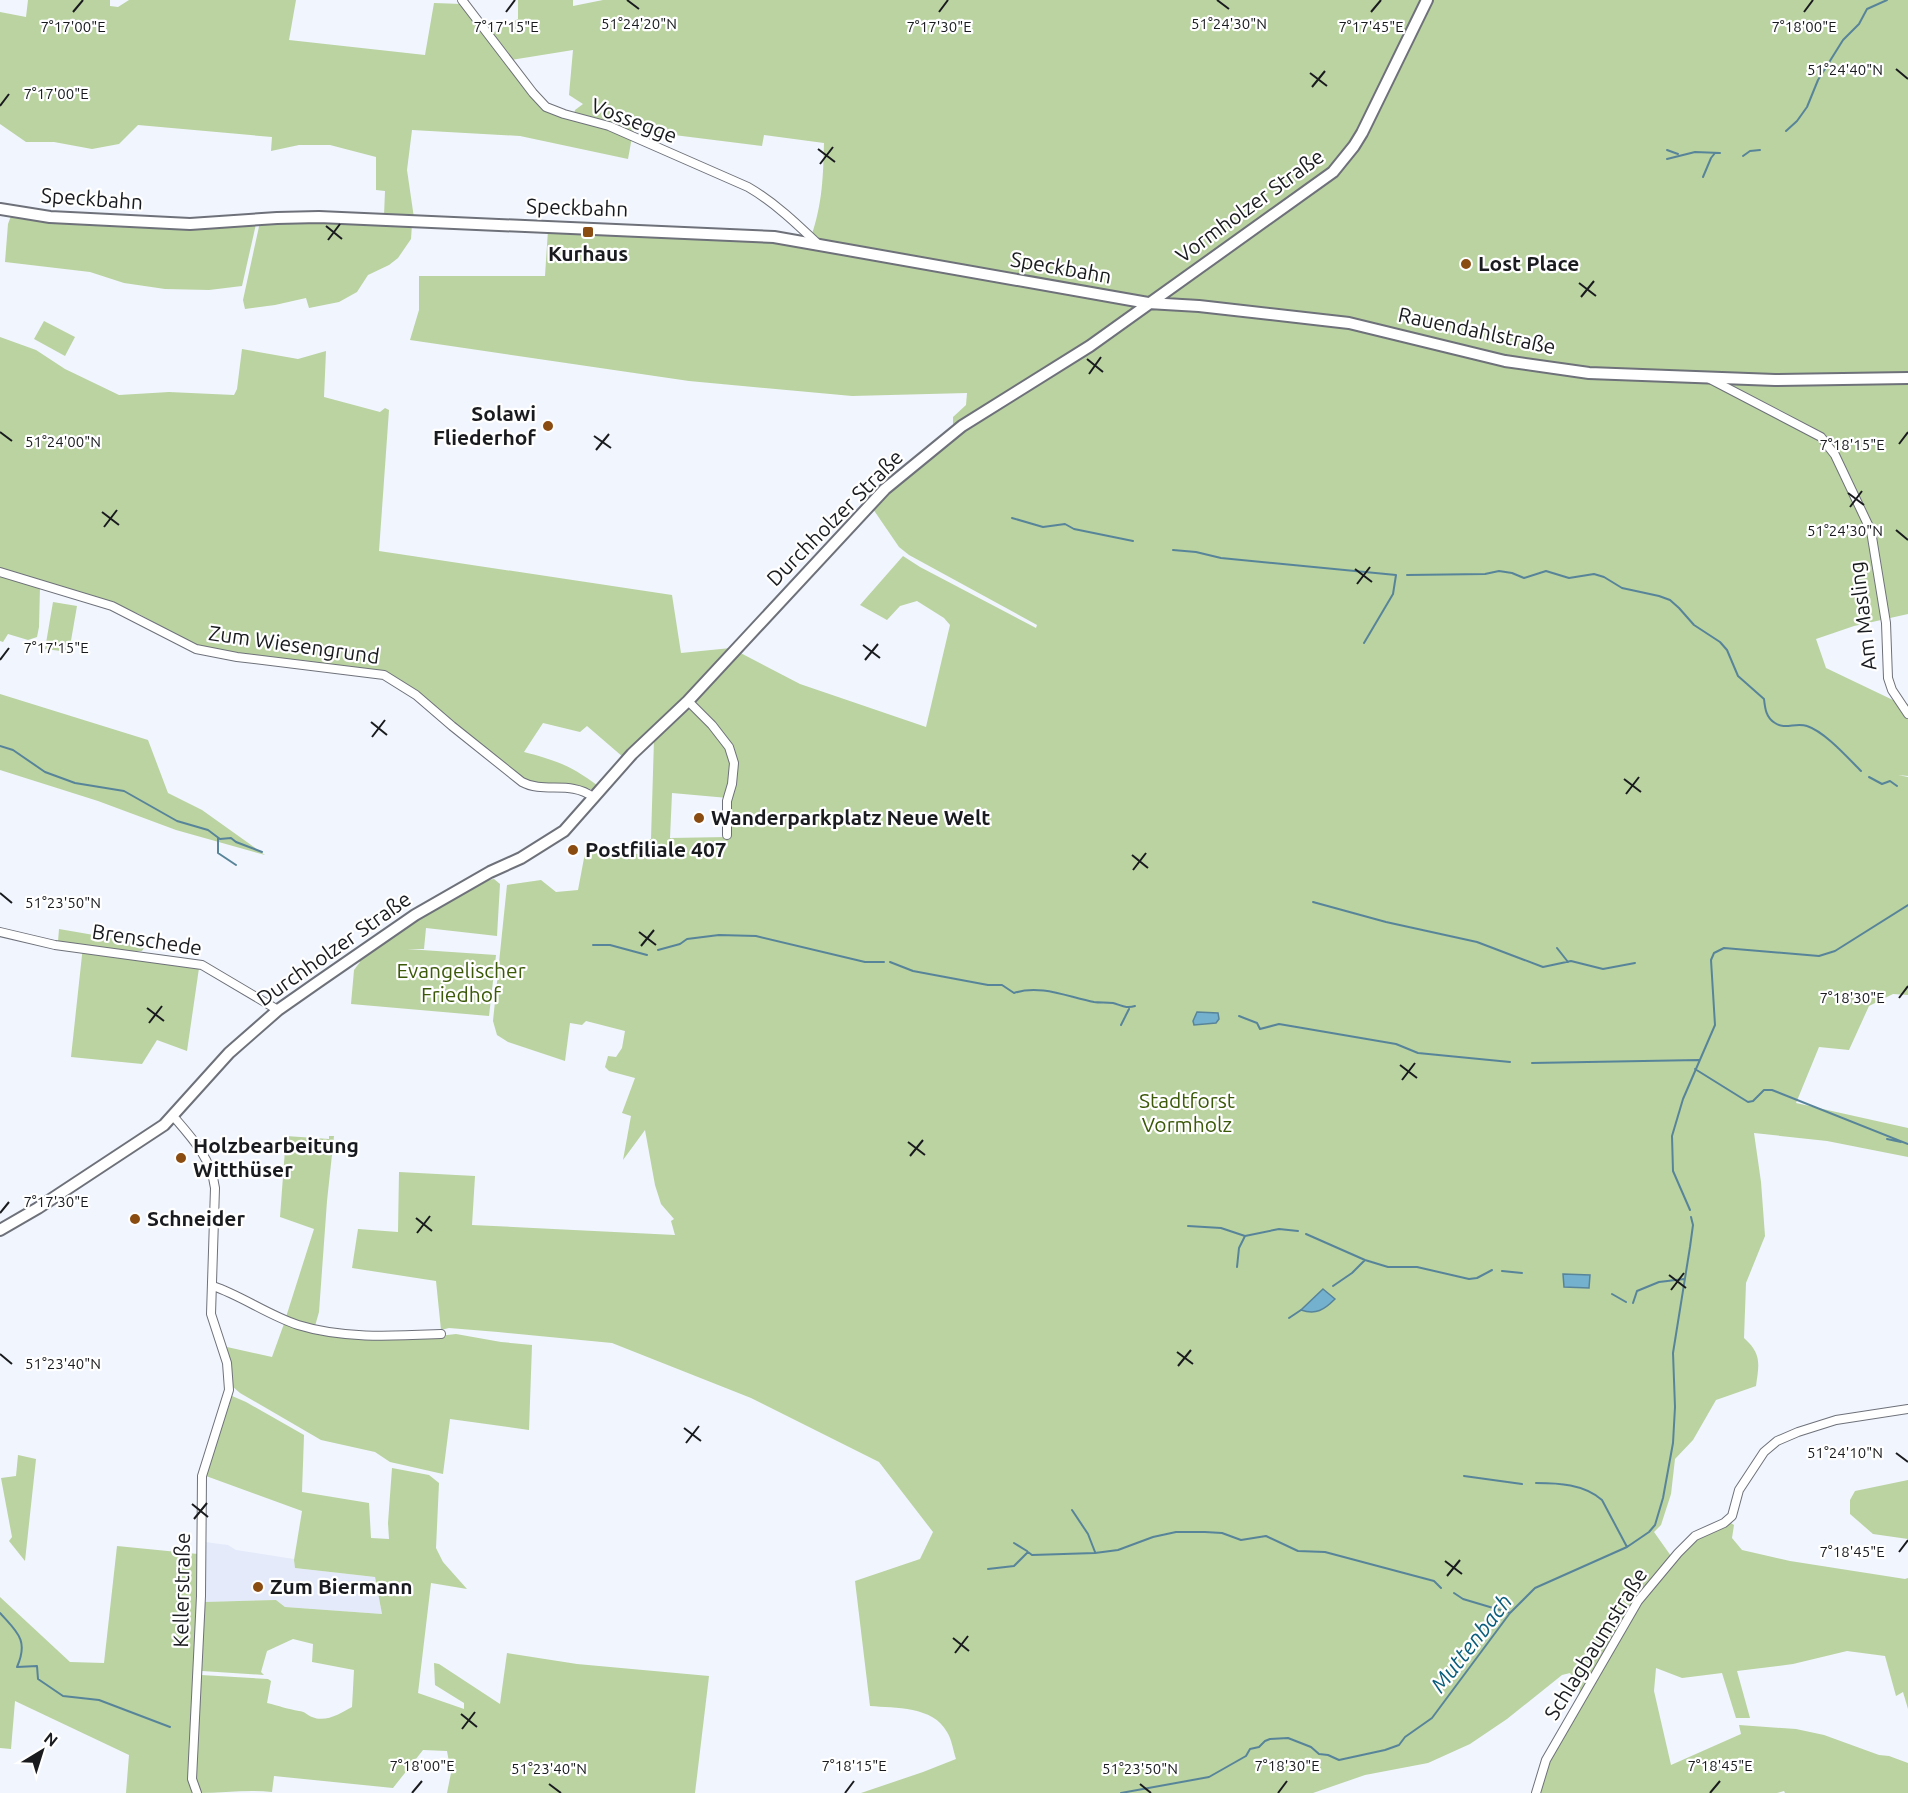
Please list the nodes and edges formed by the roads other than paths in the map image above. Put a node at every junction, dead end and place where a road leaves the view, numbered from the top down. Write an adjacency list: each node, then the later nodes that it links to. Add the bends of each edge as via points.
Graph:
1 (462, 0): 4 (street, Vossegge, via 546,107 609,126 748,187)
2 (1426, 0): 5 (street, Vormholzer Straße, via 1354,146 1333,172)
3 (0, 209): 4 (street, Speckbahn, via 50,217 180,224 319,217 728,233)
4 (820, 246): 5 (street, Speckbahn)
5 (1148, 303): 6 (street, Rauendahlstraße, via 1349,323 1544,368); 9 (street, Durchholzer Straße, via 1090,346 962,426 885,489)
6 (1704, 376): 7 (street, Rauendahlstraße, via 1775,380); 10 (street, Am Masling, via 1821,437 1835,455 1871,531 1886,623 1888,678)
7 (1908, 378)
8 (0, 572): 11 (street, Zum Wiesengrund, via 112,606 196,648 237,657 384,675 416,695 522,782 535,787 585,790)
9 (688, 701): 11 (street, Durchholzer Straße); 12 (street, via 729,747 734,763 727,801)
10 (1908, 714)
11 (593, 797): 14 (street, Durchholzer Straße, via 564,831 550,841 415,915)
12 (727, 835)
13 (0, 933): 14 (street, Brenschede, via 55,945 202,964)
14 (278, 1010): 15 (street, Durchholzer Straße, via 229,1053)
15 (173, 1116): 16 (street, Durchholzer Straße, via 137,1144); 17 (street, Kellerstraße, via 213,1172)
16 (0, 1230)
17 (213, 1286): 18 (street, via 318,1330 392,1336); 20 (street, Kellerstraße, via 211,1314 227,1363 229,1390 202,1476 192,1779)
18 (441, 1334)
19 (1908, 1409): 21 (street, Schlagbaumstraße, via 1836,1420 1777,1441 1764,1452 1739,1490 1732,1516 1695,1536 1638,1601 1546,1760)
20 (197, 1793)
21 (1536, 1793)

